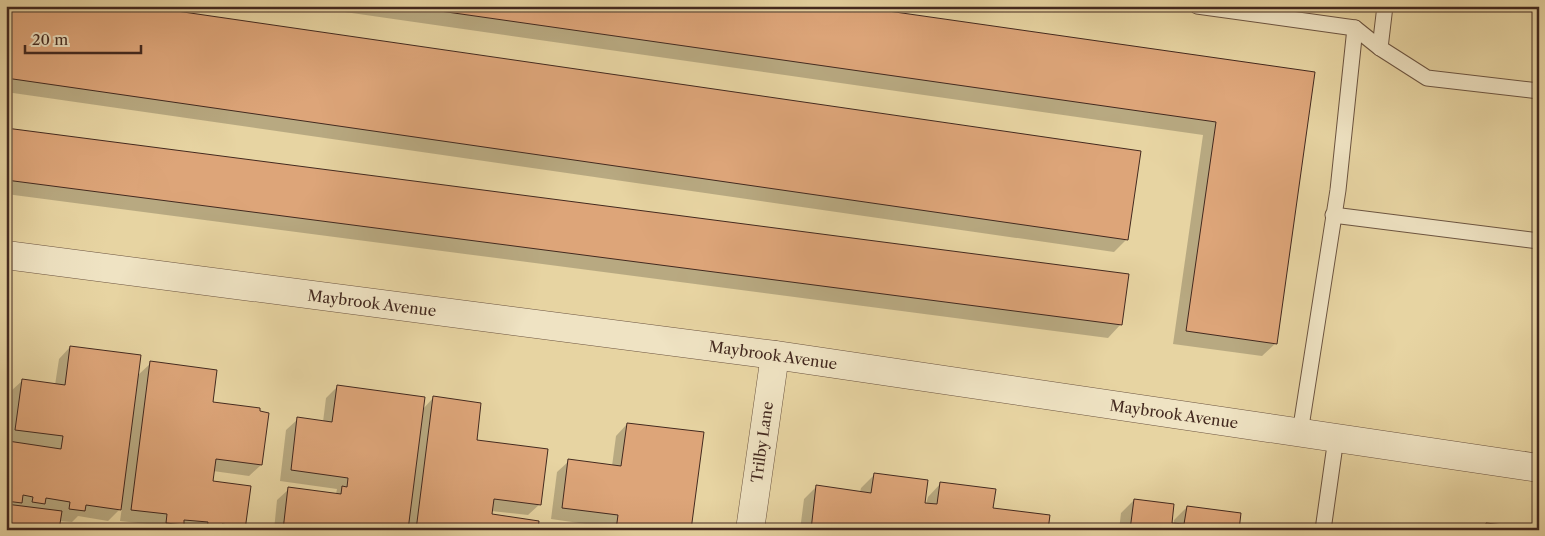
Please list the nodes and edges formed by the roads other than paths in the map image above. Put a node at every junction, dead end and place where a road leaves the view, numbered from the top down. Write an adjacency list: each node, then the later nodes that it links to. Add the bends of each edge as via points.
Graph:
1 (1197, 6): 3 (lane)
2 (1386, 6): 5 (lane)
3 (1283, 12): 4 (lane)
4 (1355, 28): 5 (lane); 7 (lane)
5 (1380, 48): 6 (lane, via 1427,78)
6 (1539, 91)
7 (1333, 215): 8 (lane); 11 (lane)
8 (1539, 241)
9 (6, 256): 10 (street, Maybrook Avenue)
10 (775, 355): 11 (street, Maybrook Avenue); 14 (street, Trilby Lane)
11 (1300, 432): 12 (street, Maybrook Avenue)
12 (1336, 438): 13 (street, Maybrook Avenue); 15 (lane)
13 (1539, 468)
14 (750, 530)
15 (1323, 530)

